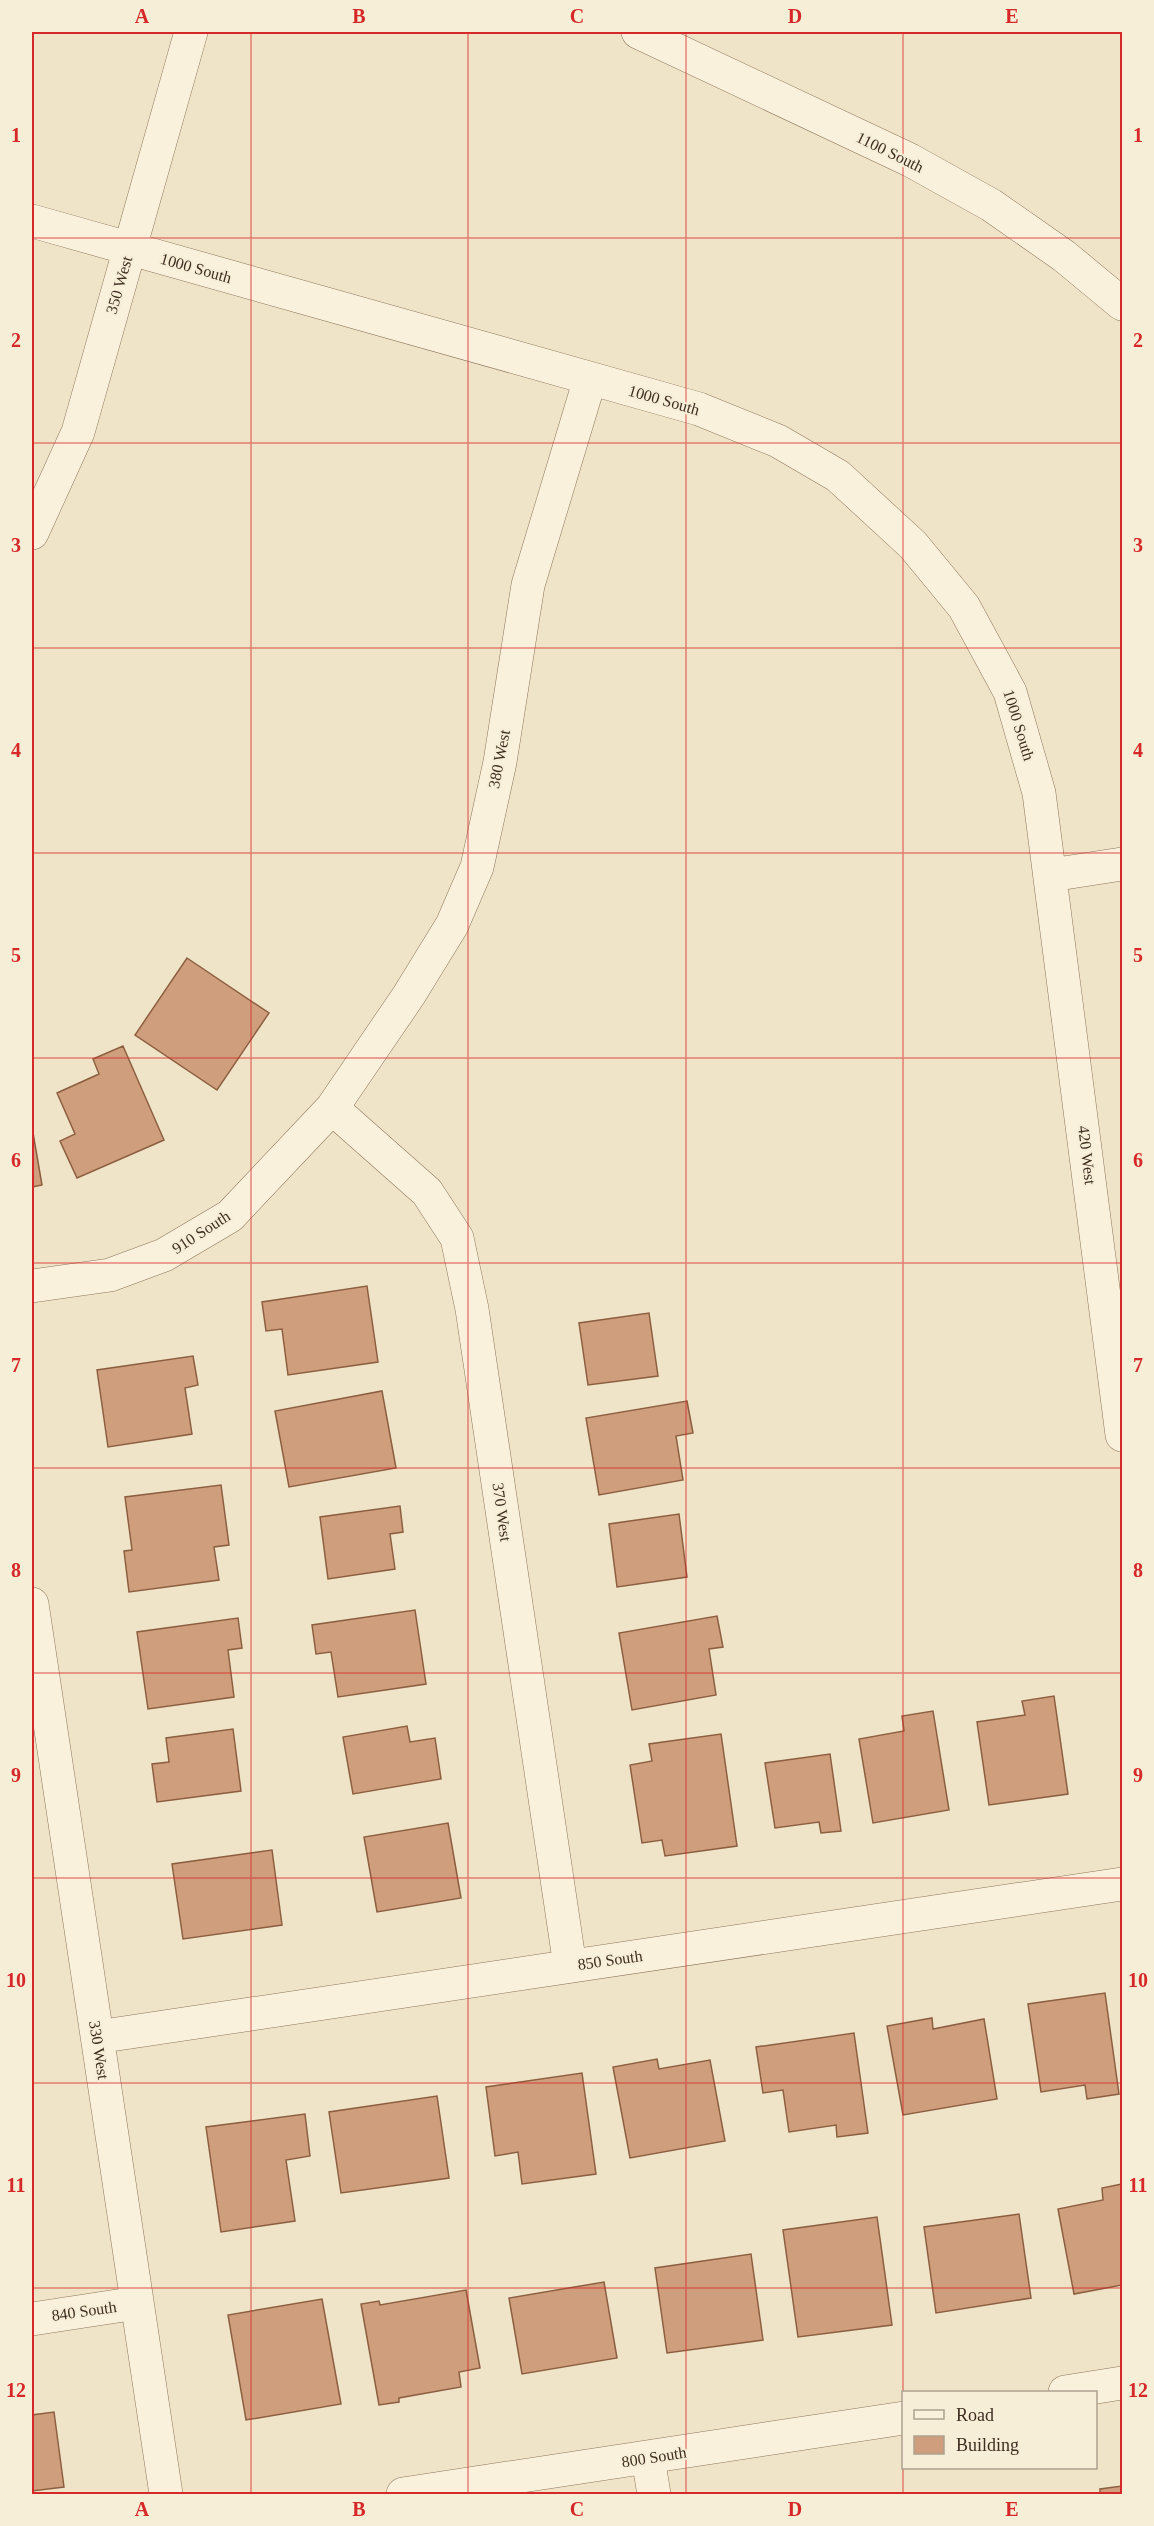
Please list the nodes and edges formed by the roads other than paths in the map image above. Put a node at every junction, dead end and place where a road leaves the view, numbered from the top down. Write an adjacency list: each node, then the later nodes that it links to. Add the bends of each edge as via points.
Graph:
1 (191, 32): 4 (street, 350 West)
2 (638, 32): 5 (street, 1100 South, via 910,160 991,205 1064,256)
3 (32, 220): 4 (street, 1000 South)
4 (130, 249): 6 (street, 1000 South); 7 (street, 350 West, via 78,432)
5 (1122, 304)
6 (590, 379): 9 (street, 1000 South, via 699,410 778,441 838,476 914,545 964,607 1010,692 1039,793); 10 (street, 380 West, via 528,585 500,762 477,867 452,925)
7 (32, 533)
8 (1122, 864): 9 (street)
9 (1051, 875): 12 (street, 420 West)
10 (332, 1108): 11 (street, 910 South, via 230,1216 174,1250 110,1275); 15 (street, 370 West, via 427,1192 457,1238 472,1309)
11 (32, 1286)
12 (1122, 1435)
13 (32, 1605): 16 (street, 330 West)
14 (1122, 1884): 15 (street, 850 South)
15 (570, 1966): 16 (street, 850 South)
16 (97, 2037): 17 (street, 330 West)
17 (137, 2303): 18 (street, 840 South); 23 (street, 330 West)
18 (32, 2319)
19 (1122, 2384): 20 (street)
20 (1072, 2391)
21 (902, 2418): 22 (street, 800 South)
22 (648, 2458): 24 (street, 800 South); 25 (street)
23 (166, 2494)
24 (403, 2494)
25 (654, 2494)

